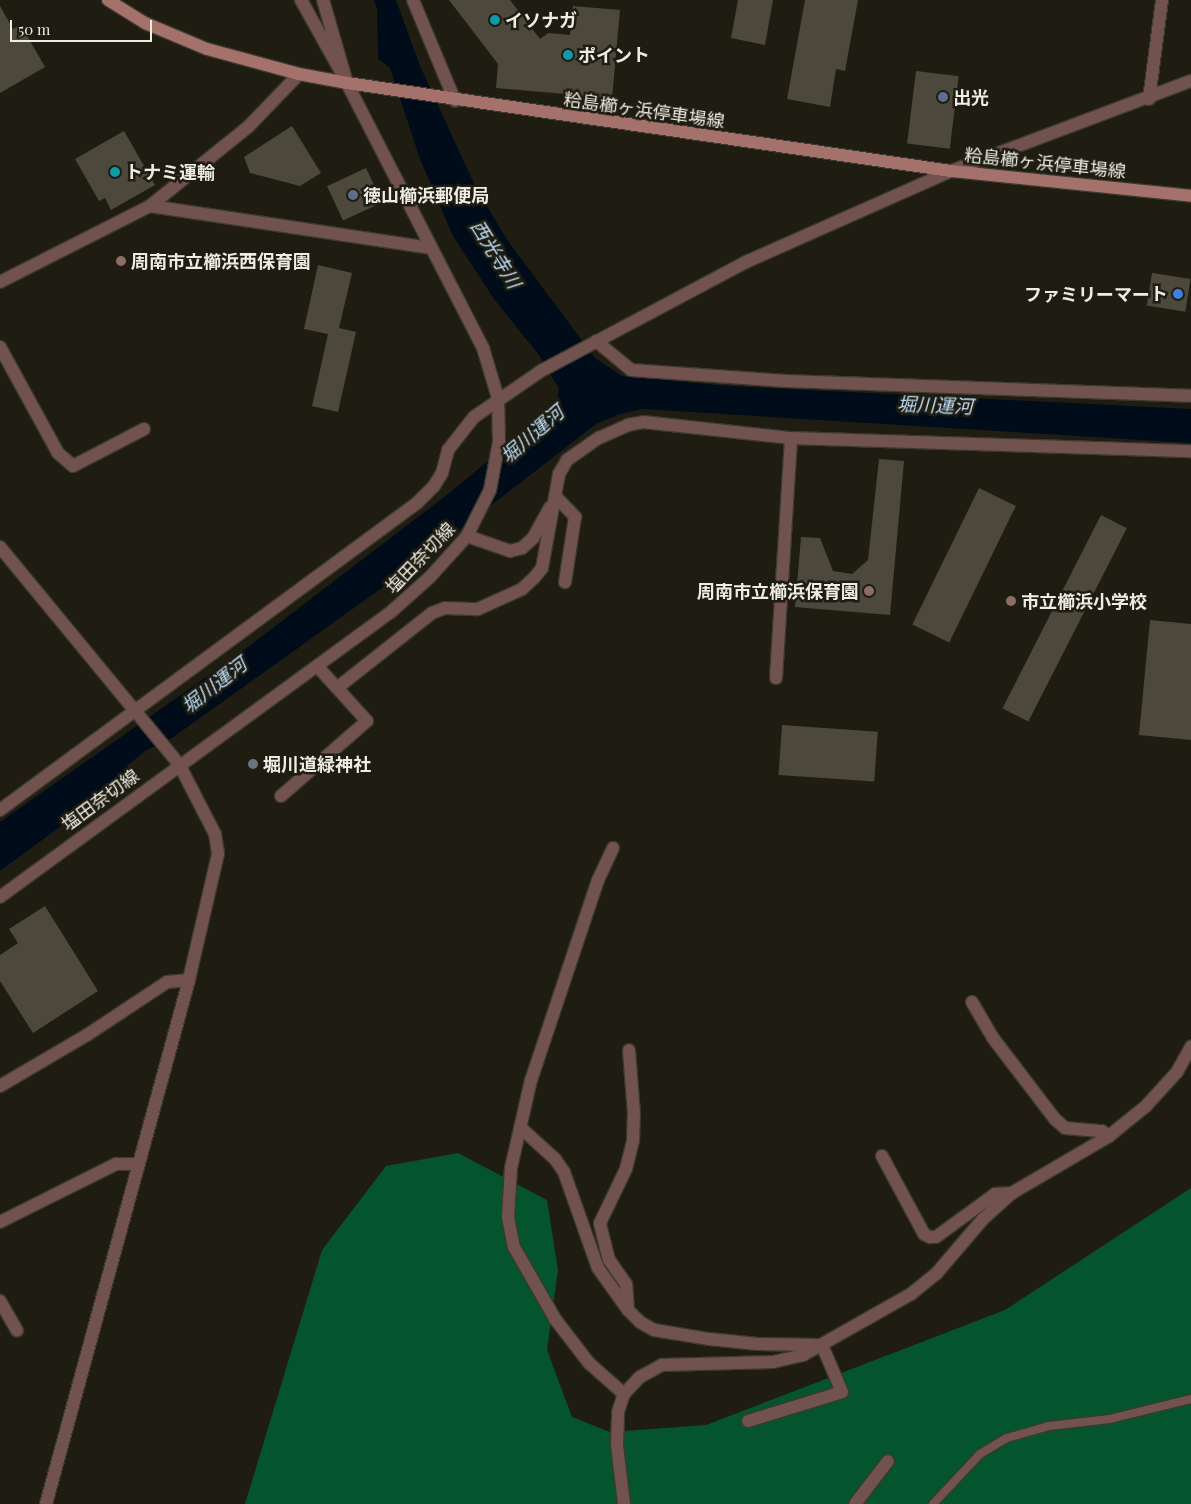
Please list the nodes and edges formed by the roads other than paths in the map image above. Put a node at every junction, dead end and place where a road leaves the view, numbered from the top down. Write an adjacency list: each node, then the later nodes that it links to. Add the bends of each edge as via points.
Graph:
1 (108, 0): 6 (main road, 粭島櫛ヶ浜停車場線, via 145,23 207,49)
2 (301, 0): 8 (street)
3 (323, 0): 8 (street)
4 (413, 0): 10 (street)
5 (1162, 0): 9 (street)
6 (300, 74): 8 (main road, 粭島櫛ヶ浜停車場線); 13 (street, via 249,126)
7 (1191, 81): 9 (street)
8 (348, 83): 10 (main road, 粭島櫛ヶ浜停車場線); 14 (street, 塩田奈切線)
9 (1149, 98): 11 (street)
10 (455, 101): 11 (main road, 粭島櫛ヶ浜停車場線)
11 (951, 171): 12 (main road, 粭島櫛ヶ浜停車場線); 16 (street, via 748,261)
12 (1191, 196)
13 (150, 206): 14 (street); 15 (street)
14 (430, 248): 19 (street, 塩田奈切線, via 482,348)
15 (0, 282)
16 (596, 341): 18 (street, via 631,370 786,381); 19 (street)
17 (0, 347): 20 (street, via 58,453 73,466)
18 (1191, 396)
19 (498, 398): 24 (street, 塩田奈切線, via 500,442 490,490 478,520); 30 (street, via 458,434 448,450 442,473 417,503)
20 (144, 429)
21 (791, 438): 22 (street); 23 (street, via 643,422 628,425 599,438 567,460 559,474); 28 (street)
22 (1191, 451)
23 (556, 497): 24 (street, via 533,538 522,548 510,551); 26 (street, via 575,517); 29 (street, via 542,568 522,589 478,609 445,608 432,613)
24 (467, 536): 27 (street, 塩田奈切線, via 430,577 392,611)
25 (0, 547): 30 (street)
26 (565, 582)
27 (318, 666): 29 (street); 31 (street, 塩田奈切線)
28 (776, 678)
29 (337, 688): 32 (street, via 367,720)
30 (135, 714): 31 (street); 33 (street)
31 (175, 760): 35 (street, 塩田奈切線); 36 (street, via 215,834 218,854 215,880)
32 (281, 796)
33 (0, 810)
34 (613, 848): 41 (street, via 598,880 531,1080)
35 (0, 896)
36 (189, 980): 40 (street, via 167,982 88,1035); 44 (street)
37 (972, 1002): 42 (street, via 993,1038 1055,1119 1065,1128 1102,1131)
38 (1191, 1047): 42 (street, via 1177,1072 1146,1106)
39 (630, 1050): 48 (street, via 633,1140 626,1169 600,1223 608,1260 626,1284)
40 (0, 1086)
41 (522, 1129): 48 (street, via 555,1159 564,1172 598,1268); 51 (street, via 511,1168 508,1218 514,1247 555,1319 589,1363)
42 (1109, 1136): 45 (street)
43 (882, 1156): 45 (street, via 924,1234 930,1237 936,1237 995,1194)
44 (139, 1164): 46 (street, via 116,1164); 55 (street)
45 (1012, 1193): 50 (street, via 982,1219 936,1274 911,1294)
46 (0, 1222)
47 (0, 1301): 49 (street)
48 (628, 1310): 50 (street, via 654,1330 758,1344)
49 (17, 1330)
50 (822, 1345): 51 (street, via 773,1362 662,1365 640,1377); 53 (street, via 842,1392)
51 (624, 1394): 56 (street, via 618,1412 617,1445)
52 (1191, 1399): 58 (lane, via 1110,1419 1049,1426 1007,1438 980,1454)
53 (748, 1421)
54 (888, 1462): 57 (street)
55 (46, 1504)
56 (624, 1504)
57 (855, 1504)
58 (933, 1504)

